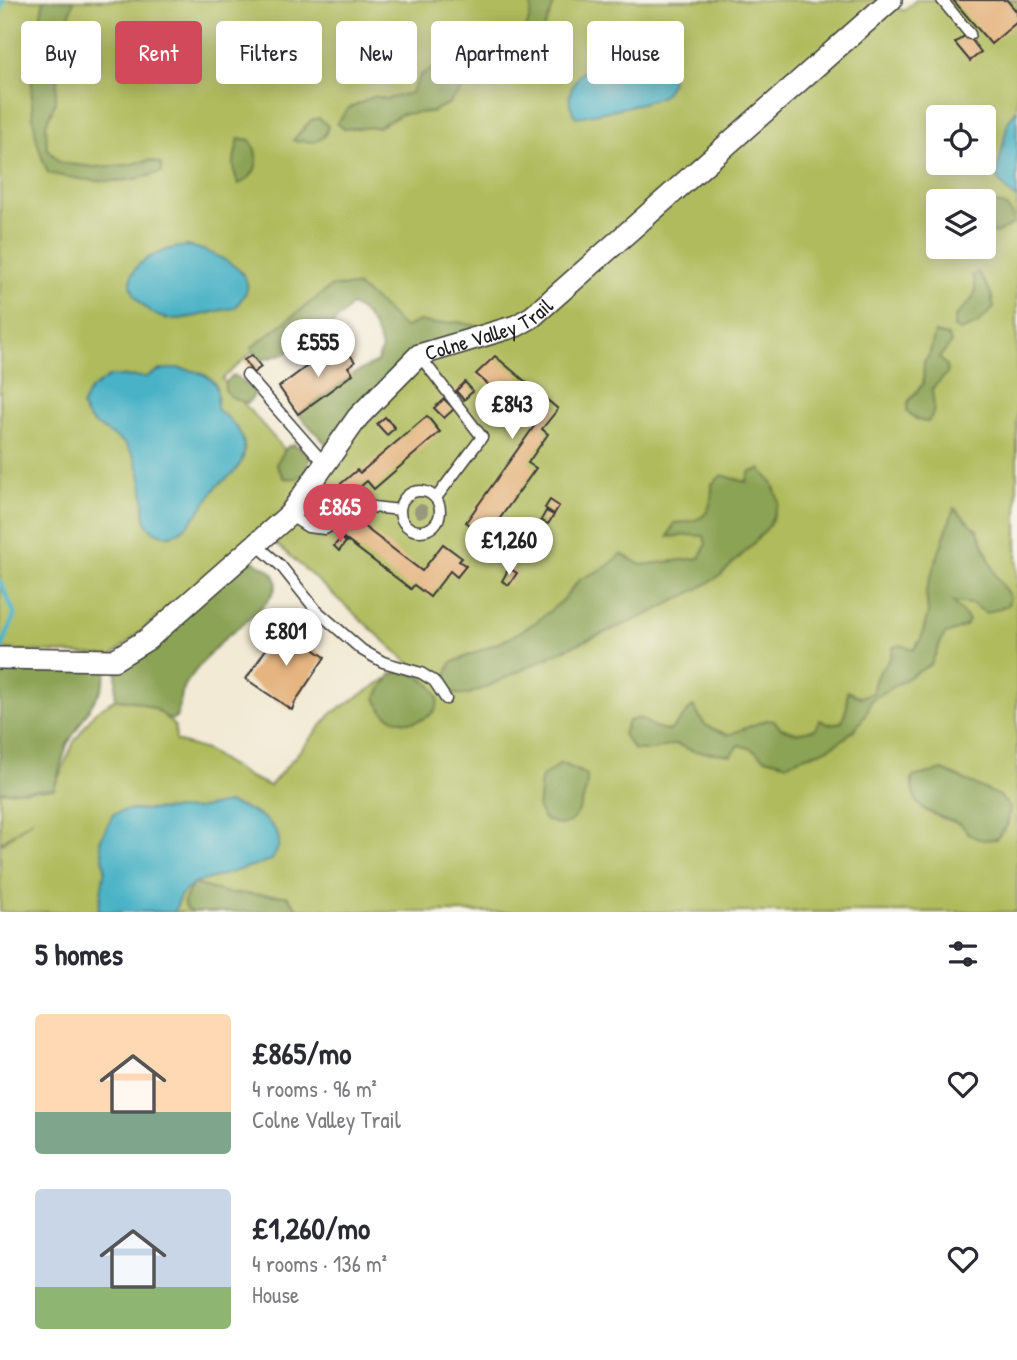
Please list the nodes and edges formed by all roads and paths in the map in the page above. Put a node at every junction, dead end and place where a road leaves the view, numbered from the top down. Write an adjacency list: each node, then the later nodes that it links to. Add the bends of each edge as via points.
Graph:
1 (891, 0): 4 (street, Colne Valley Trail, via 532,317)
2 (942, 0): 3 (lane)
3 (970, 34)
4 (419, 355): 6 (street, Colne Valley Trail, via 358,416); 7 (lane, via 482,437)
5 (247, 375): 6 (lane)
6 (325, 464): 9 (street, Colne Valley Trail)
7 (436, 498): 8 (lane, via 417,491 405,497); 8 (lane, via 439,518 425,530 408,526)
8 (400, 510): 9 (lane, via 355,510 325,529 308,527)
9 (289, 515): 10 (street, Colne Valley Trail)
10 (256, 544): 11 (street, Colne Valley Trail, via 148,639 114,660); 12 (lane, via 281,566 316,610 362,650 383,662 421,673 434,681)
11 (7, 658)
12 (446, 699)

